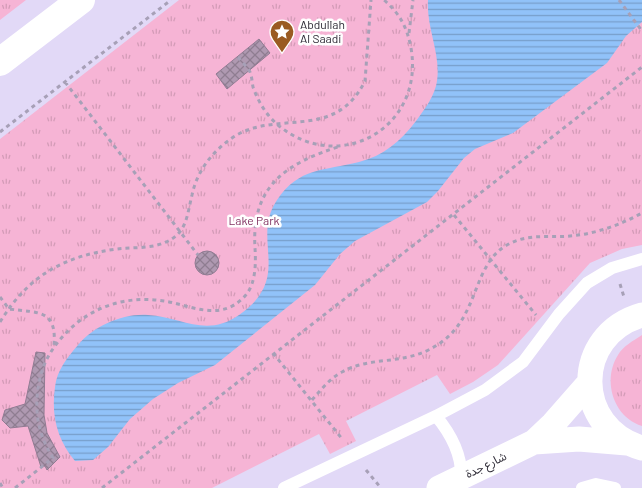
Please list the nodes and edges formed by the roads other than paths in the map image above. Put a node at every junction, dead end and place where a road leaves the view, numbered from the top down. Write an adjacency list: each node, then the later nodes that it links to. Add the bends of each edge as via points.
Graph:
1 (81, 0): 2 (highway)
2 (0, 62)
3 (642, 259): 6 (lane, via 612,268 587,283 529,355 505,377)
4 (642, 315): 5 (street, via 622,323 608,334 597,349)
5 (589, 383): 7 (street, شارع جدة); 8 (street, via 592,401 600,418 612,432)
6 (436, 416): 9 (lane, via 451,437 460,462); 10 (lane)
7 (534, 442): 8 (street, شارع جدة, via 579,439); 9 (street, شارع جدة)
8 (635, 446)
9 (460, 482): 11 (street, شارع جدة)
10 (284, 488)
11 (439, 488)
12 (582, 488): 13 (lane, via 596,484)
13 (616, 488)

